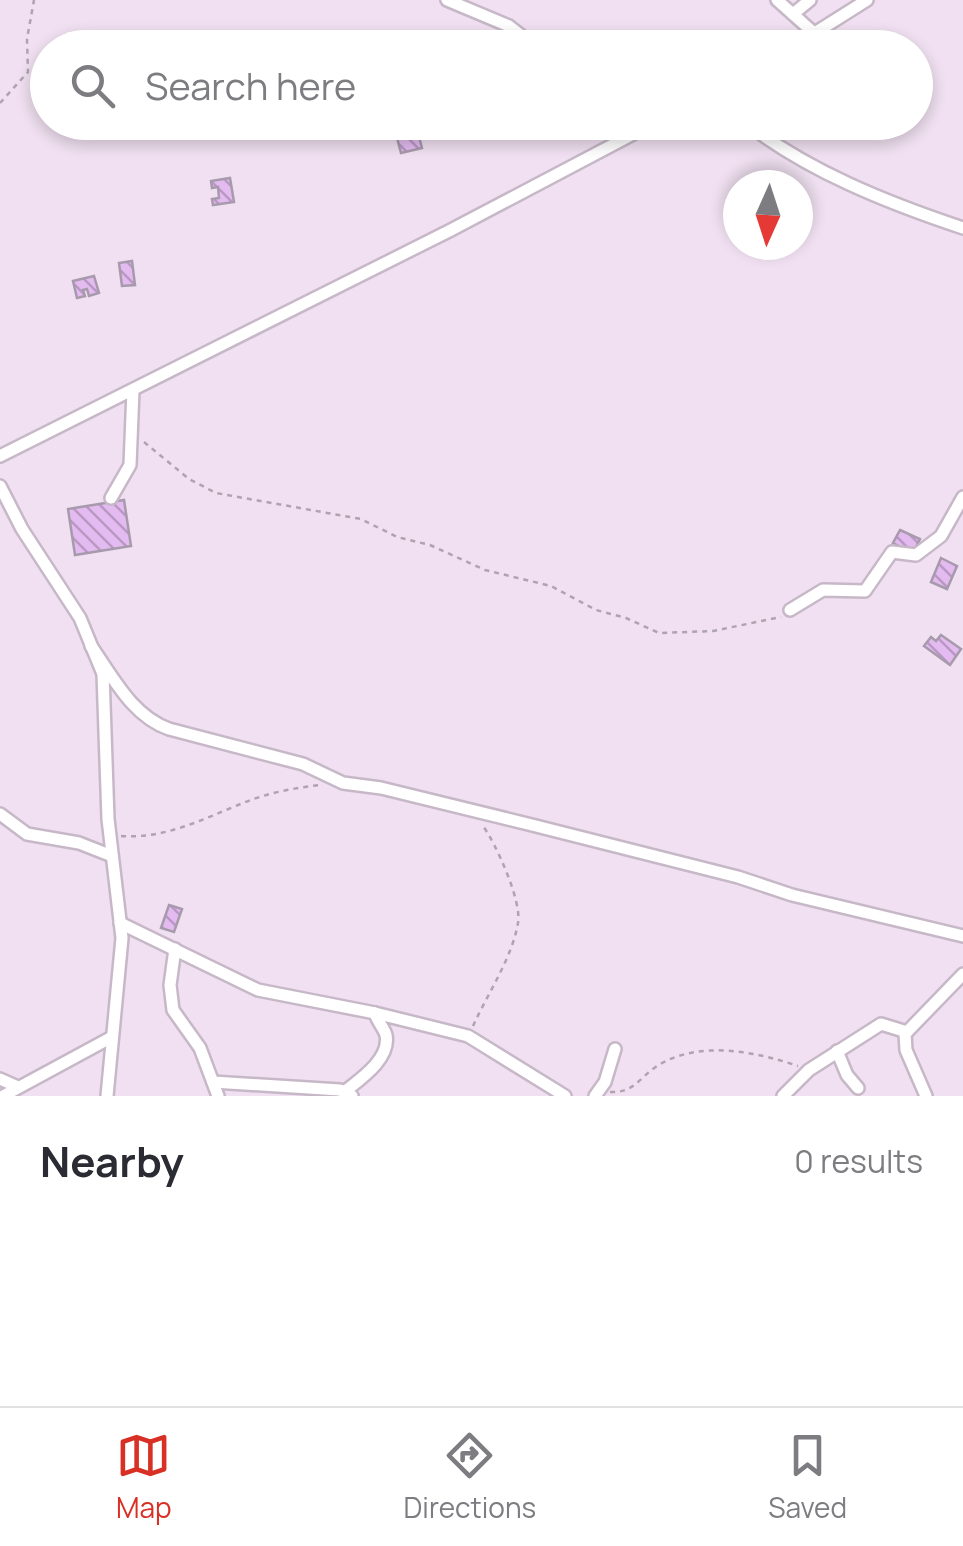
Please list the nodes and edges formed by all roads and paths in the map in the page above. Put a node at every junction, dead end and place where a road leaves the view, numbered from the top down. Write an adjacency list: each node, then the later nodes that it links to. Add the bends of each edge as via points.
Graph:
1 (34, 0): 10 (path, via 28,72)
2 (446, 0): 7 (street)
3 (777, 0): 6 (street)
4 (810, 0): 6 (street)
5 (866, 0): 9 (street)
6 (793, 14): 8 (street)
7 (515, 30)
8 (810, 30)
9 (820, 30)
10 (0, 104)
11 (622, 140): 14 (street)
12 (767, 140): 13 (street, via 866,190)
13 (963, 228)
14 (134, 390): 15 (street); 16 (street)
15 (133, 434): 19 (street, via 130,464); 20 (path, via 216,493 361,519 484,570 551,586 659,633 732,629 776,620)
16 (0, 456)
17 (0, 486): 21 (street)
18 (963, 497): 20 (street, via 941,536 916,555 892,552 865,591 824,590)
19 (111, 498)
20 (790, 610)
21 (92, 646): 22 (street, via 152,724 303,764); 25 (street, via 106,700)
22 (343, 783): 23 (street); 25 (path, via 298,787 158,834)
23 (470, 811): 28 (street); 33 (path, via 486,830 519,915)
24 (0, 814): 26 (street, via 27,834 78,842)
25 (110, 835): 26 (street)
26 (112, 856): 27 (street)
27 (120, 923): 29 (street); 34 (street)
28 (963, 936)
29 (175, 948): 31 (street, via 258,990); 39 (street, via 170,998)
30 (963, 974): 32 (street)
31 (375, 1013): 33 (street); 43 (street, via 386,1034 381,1054)
32 (907, 1032): 36 (street, via 881,1024); 49 (street, via 906,1050)
33 (468, 1036): 47 (street)
34 (112, 1037): 40 (street); 45 (street)
35 (615, 1049): 42 (street)
36 (837, 1052): 37 (street); 41 (street)
37 (809, 1070): 42 (path, via 774,1058 702,1050 663,1063 623,1092); 48 (street)
38 (0, 1079): 40 (street)
39 (213, 1082): 43 (street); 46 (street)
40 (18, 1088): 44 (street)
41 (858, 1088)
42 (597, 1093)
43 (348, 1094)
44 (4, 1096)
45 (106, 1096)
46 (218, 1096)
47 (565, 1096)
48 (783, 1096)
49 (926, 1096)

